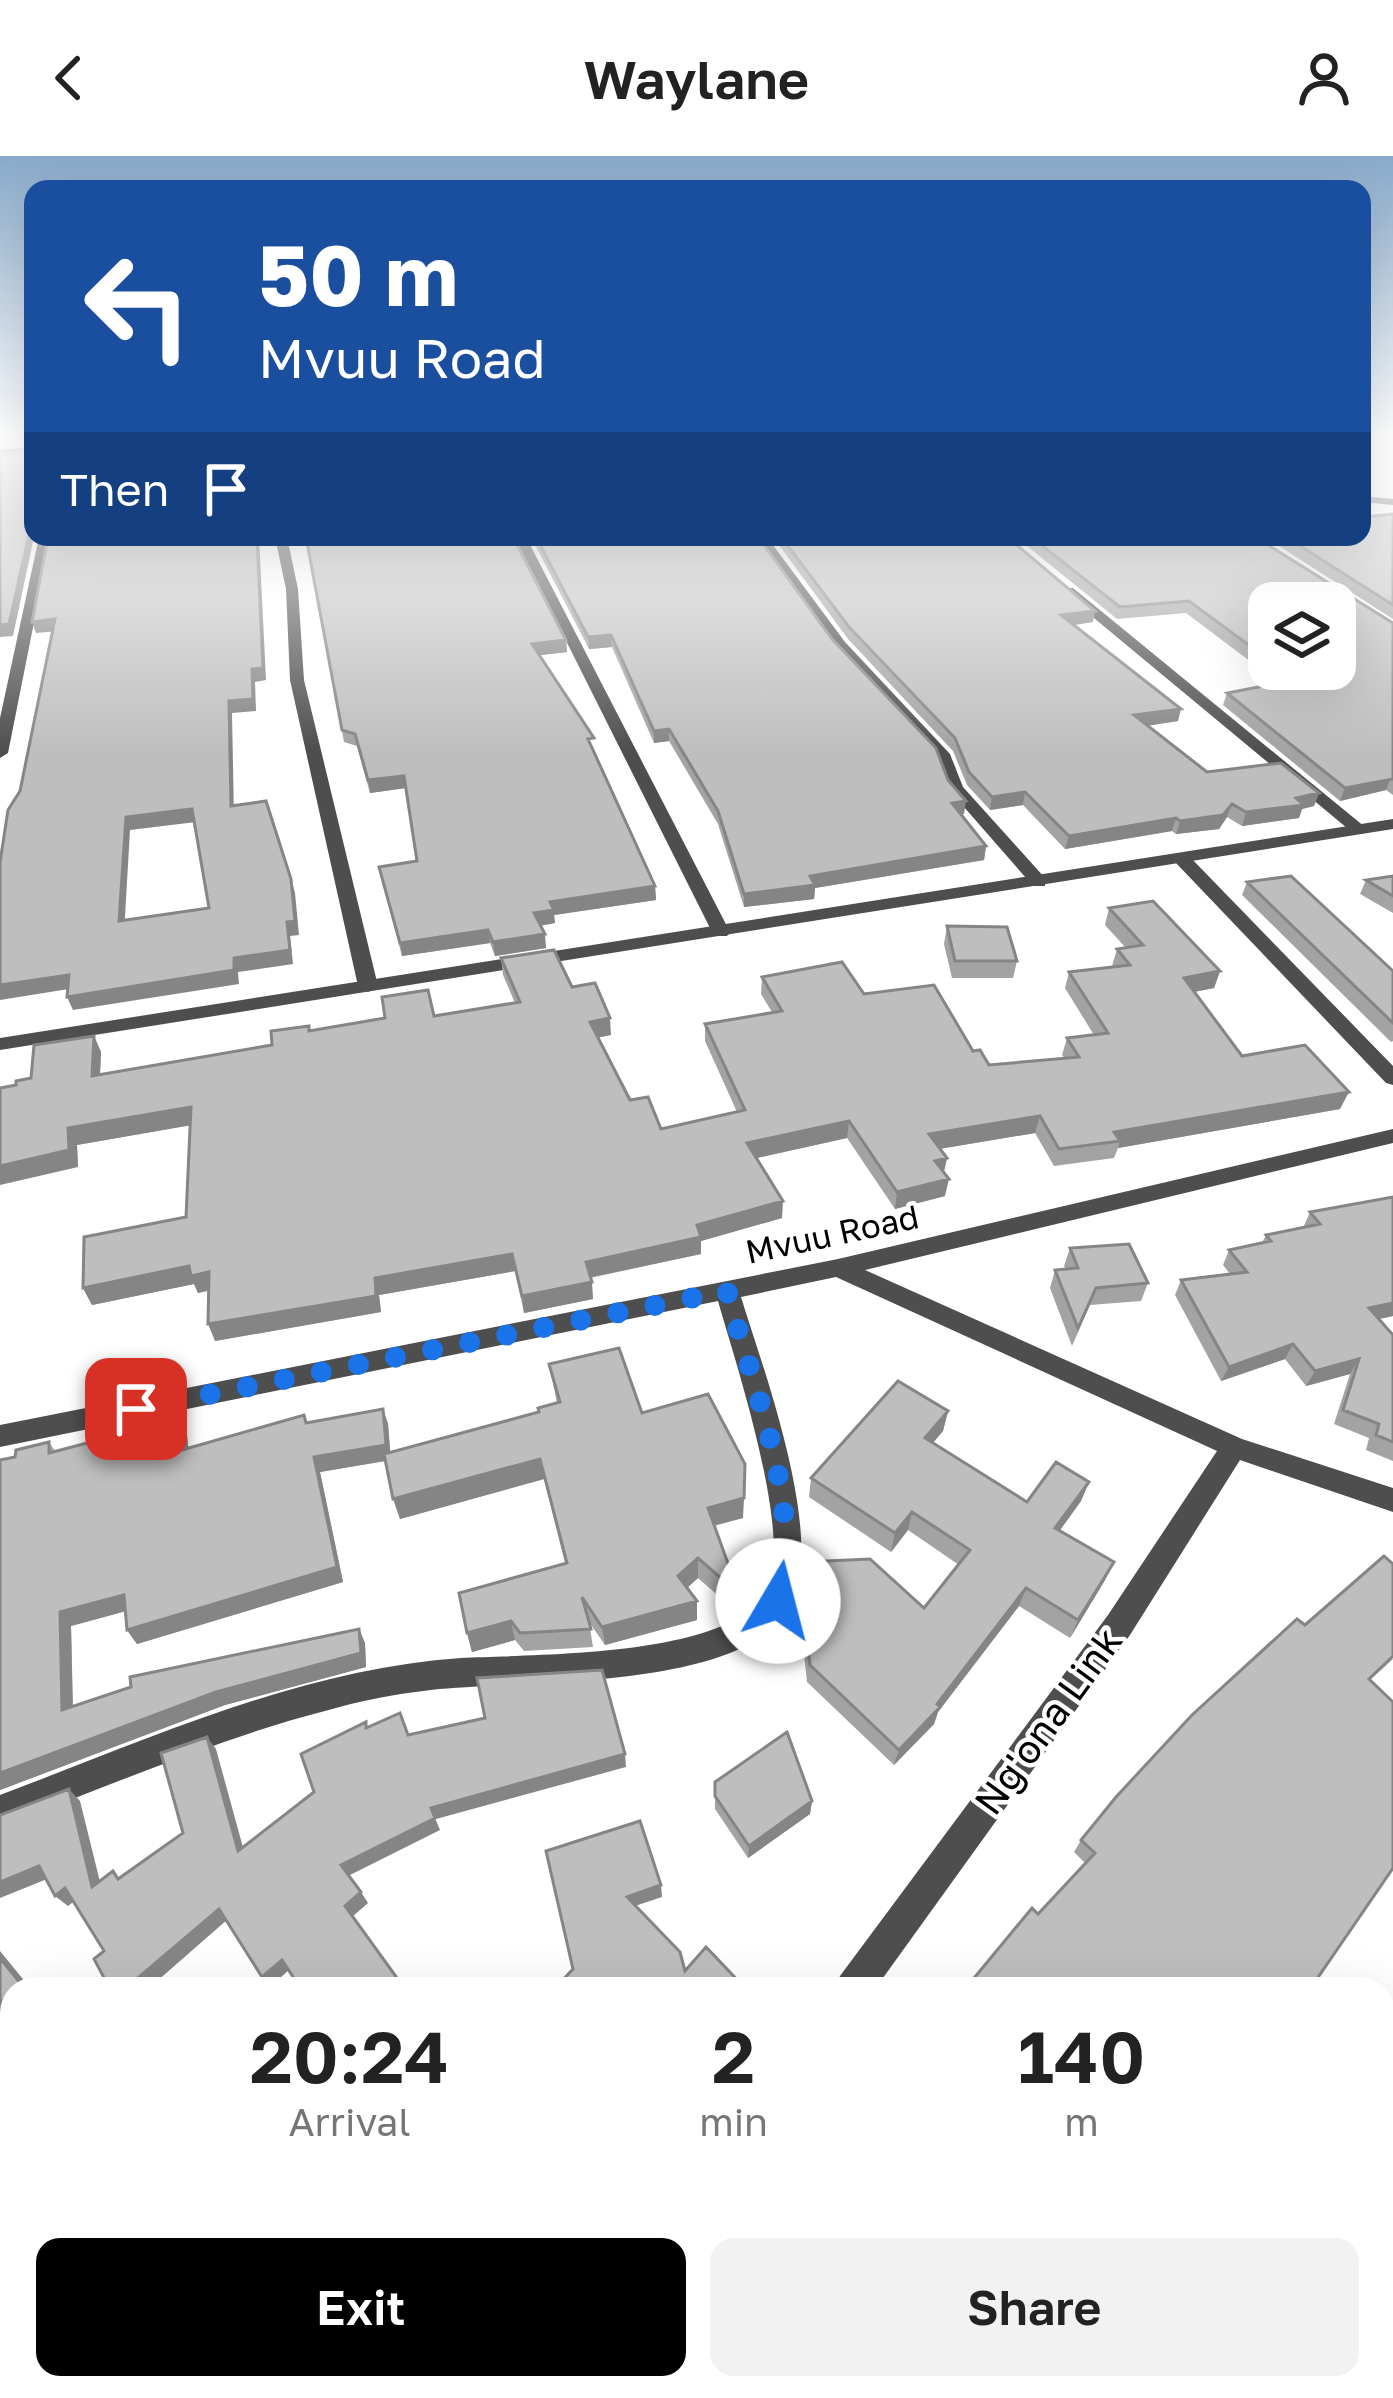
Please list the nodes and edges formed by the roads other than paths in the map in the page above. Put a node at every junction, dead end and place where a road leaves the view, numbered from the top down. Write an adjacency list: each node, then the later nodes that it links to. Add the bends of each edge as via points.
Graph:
1 (43, 546): 6 (street)
2 (283, 546): 12 (street, via 297,680)
3 (525, 546): 11 (street)
4 (768, 546): 10 (street)
5 (1056, 581): 8 (street)
6 (0, 753)
7 (1393, 824): 8 (street)
8 (1359, 830): 9 (street)
9 (1182, 859): 10 (street); 14 (street)
10 (1039, 882): 11 (street)
11 (721, 932): 12 (street)
12 (368, 986): 13 (street)
13 (0, 1044)
14 (1393, 1078)
15 (1393, 1136): 16 (street, Mvuu Road)
16 (838, 1268): 17 (street, Mvuu Road); 19 (street)
17 (727, 1291): 18 (street, Mvuu Road); 21 (street, via 787,1531 778,1601 758,1621 685,1651 614,1665 368,1686)
18 (0, 1436)
19 (1234, 1447): 20 (street); 22 (street, Ng'ona Link, via 1119,1624)
20 (1393, 1500)
21 (0, 1811)
22 (862, 1977)

